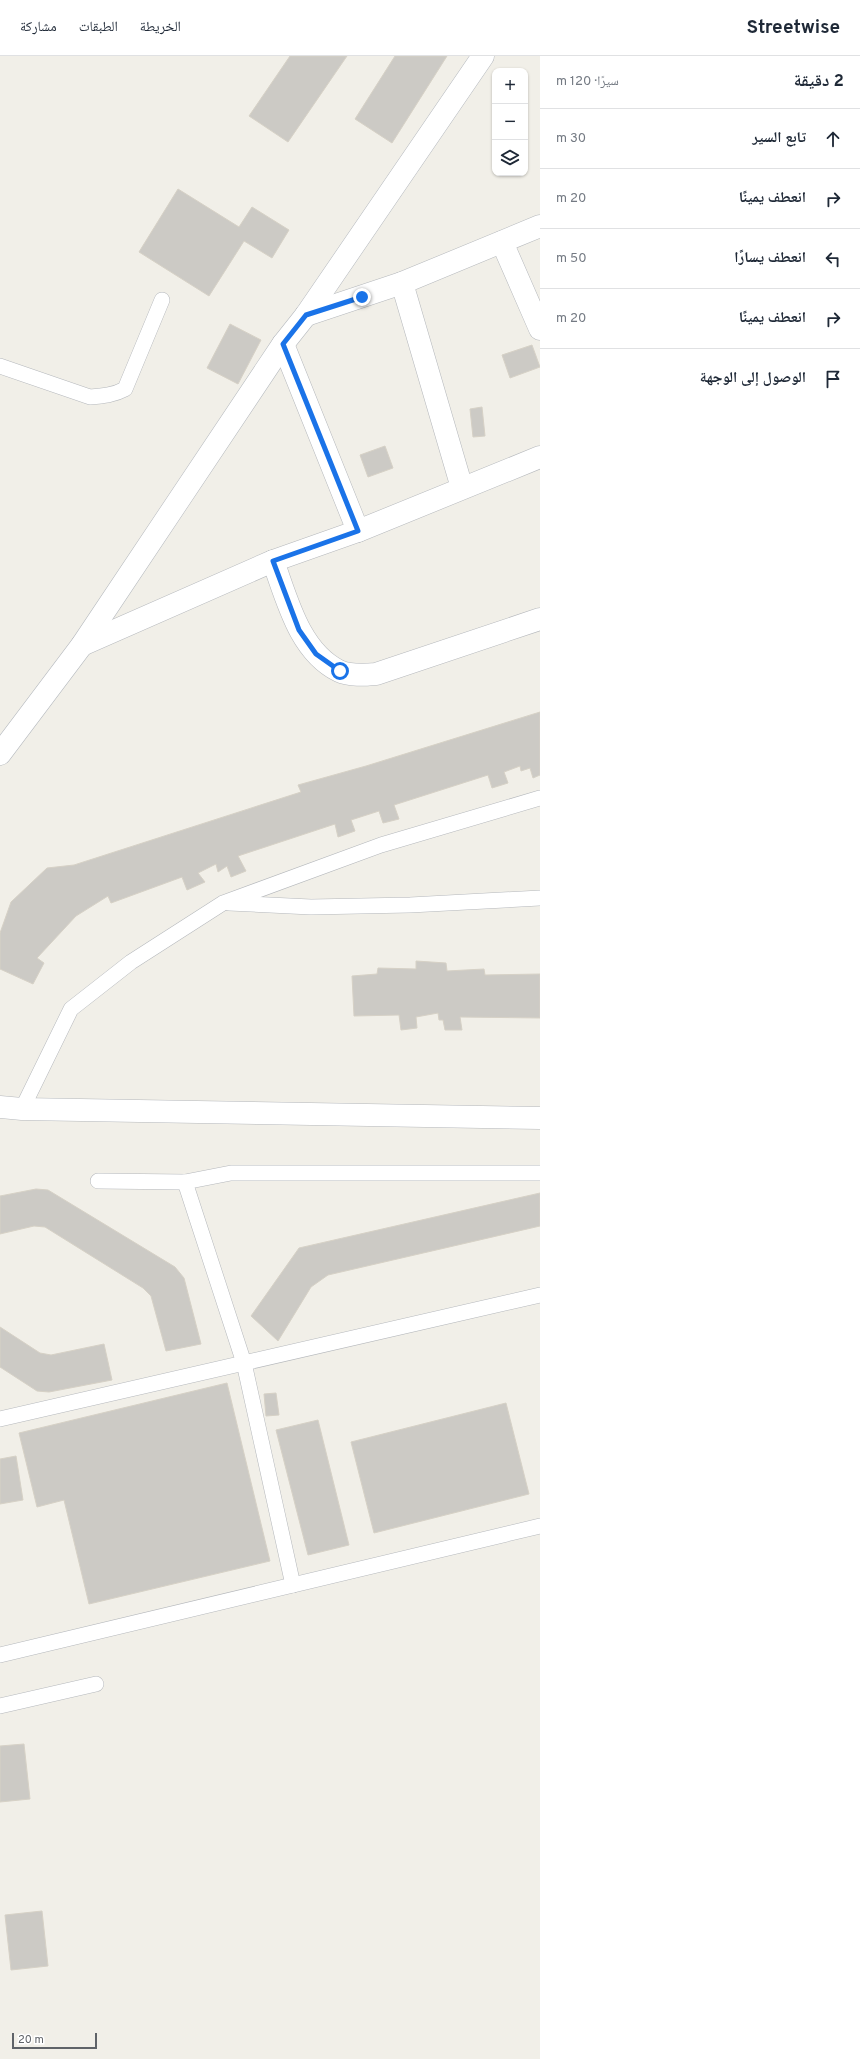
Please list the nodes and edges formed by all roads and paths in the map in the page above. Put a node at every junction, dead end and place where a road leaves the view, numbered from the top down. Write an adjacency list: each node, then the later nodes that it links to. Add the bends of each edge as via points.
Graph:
1 (483, 56): 6 (street)
2 (540, 226): 3 (street)
3 (502, 242): 4 (street); 7 (street)
4 (402, 283): 6 (street); 11 (street)
5 (162, 300): 9 (lane, via 125,389 117,393 90,396)
6 (306, 315): 8 (street)
7 (540, 329)
8 (283, 344): 12 (street); 15 (street)
9 (0, 366)
10 (540, 457): 11 (street)
11 (462, 488): 12 (street)
12 (358, 531): 13 (street)
13 (273, 561): 14 (street, via 299,630 316,654 340,671 361,675 376,674); 15 (street)
14 (540, 619)
15 (82, 645): 16 (street)
16 (0, 754)
17 (540, 798): 19 (lane, via 381,845)
18 (540, 898): 19 (lane, via 311,907)
19 (223, 903): 21 (lane, via 131,962 71,1009)
20 (0, 1106): 21 (street)
21 (22, 1109): 22 (street)
22 (540, 1118)
23 (540, 1173): 25 (lane, via 232,1173)
24 (98, 1181): 25 (lane)
25 (185, 1182): 27 (lane)
26 (540, 1295): 27 (lane)
27 (244, 1363): 28 (lane); 30 (lane)
28 (0, 1419)
29 (540, 1526): 30 (lane)
30 (293, 1585): 31 (lane)
31 (0, 1655)
32 (96, 1684): 33 (lane)
33 (0, 1706)

